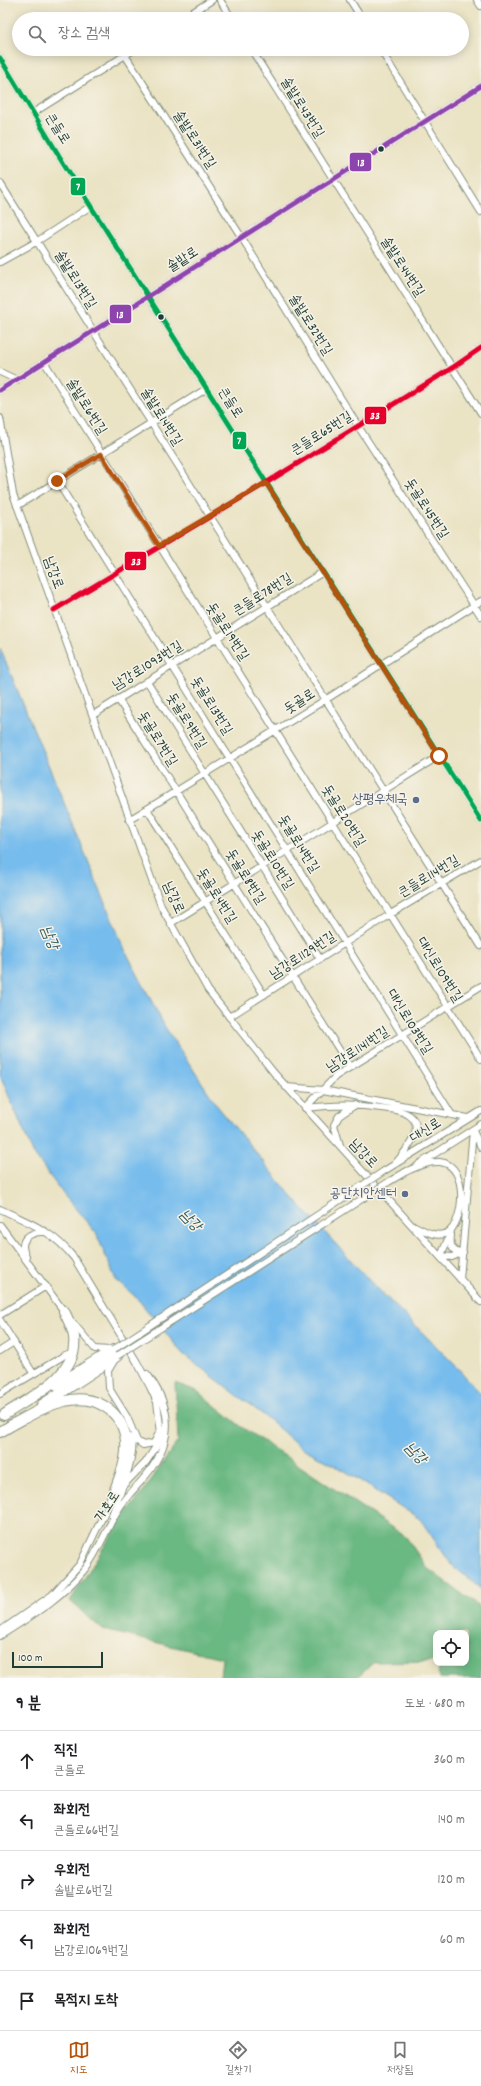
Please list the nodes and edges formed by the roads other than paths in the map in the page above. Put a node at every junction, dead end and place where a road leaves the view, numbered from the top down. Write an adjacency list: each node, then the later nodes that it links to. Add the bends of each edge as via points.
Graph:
1 (212, 0): 6 (street)
2 (220, 0): 7 (street)
3 (350, 0): 8 (street)
4 (477, 0): 5 (street)
5 (481, 6)
6 (193, 12)
7 (228, 12)
8 (358, 12)
9 (123, 56): 15 (street)
10 (126, 56): 21 (street, 솔밭로31번길)
11 (255, 56): 17 (street, 솔밭로43번길)
12 (384, 56): 16 (street)
13 (0, 58): 15 (street, 큰들로)
14 (481, 86): 16 (street, 솔밭로)
15 (33, 113): 19 (street, 큰들로)
16 (424, 122): 17 (street, 솔밭로); 20 (street)
17 (332, 180): 21 (street, 솔밭로); 28 (street, 솔밭로44번길)
18 (0, 183): 22 (street, 솔밭로13번길)
19 (91, 206): 22 (street); 24 (street, 큰들로)
20 (481, 212)
21 (242, 238): 24 (street, 솔밭로); 36 (street, 솔밭로32번길)
22 (36, 242): 23 (street); 25 (street, 솔밭로13번길)
23 (0, 262)
24 (148, 296): 25 (street, 솔밭로); 31 (street, 큰들로)
25 (93, 332): 27 (street, 솔밭로); 35 (street, 솔밭로14번길)
26 (481, 348): 28 (street, 큰들로65번길)
27 (45, 363): 30 (street, 솔밭로); 37 (street, 솔밭로6번길)
28 (452, 368): 33 (street, 솔밭로44번길); 36 (street, 큰들로65번길)
29 (0, 372): 30 (street)
30 (17, 380): 32 (street, 솔밭로)
31 (206, 389): 35 (street); 39 (street, 큰들로)
32 (0, 390)
33 (481, 413)
34 (0, 418): 40 (street, 남강로)
35 (151, 423): 37 (street); 41 (street, 솔밭로14번길)
36 (358, 426): 39 (street, 큰들로65번길); 46 (street, 돗골로45번길)
37 (101, 454): 38 (street); 42 (street, 솔밭로6번길)
38 (57, 481): 40 (street); 44 (street, 돗골로13번길)
39 (266, 483): 41 (street, 큰들로65번길); 43 (street, 큰들로)
40 (17, 506): 48 (street, 남강로)
41 (209, 516): 42 (street, 큰들로65번길); 47 (street, 솔밭로14번길)
42 (159, 546): 44 (street, 큰들로65번길); 50 (street, 돗골로19번길)
43 (323, 572): 47 (street, 큰들로78번길); 51 (street, 큰들로)
44 (114, 574): 48 (street, 큰들로65번길); 52 (street, 돗골로13번길)
45 (481, 601): 46 (street, 돗골로)
46 (474, 605): 49 (street, 돗골로45번길); 51 (street, 돗골로)
47 (266, 607): 50 (street, 큰들로78번길); 55 (street, 솔밭로14번길)
48 (54, 610): 56 (street, 남강로)
49 (481, 616)
50 (217, 638): 52 (street, 남강로1093번길); 57 (street, 돗골로19번길)
51 (381, 664): 55 (street, 돗골로); 58 (street, 큰들로)
52 (172, 666): 53 (street, 남강로1093번길); 59 (street, 돗골로13번길)
53 (147, 681): 54 (street, 남강로1093번길); 60 (street, 돗골로9번길)
54 (118, 699): 56 (street, 남강로1093번길); 61 (street, 돗골로7번길)
55 (326, 700): 57 (street, 돗골로); 62 (street, 솔밭로14번길)
56 (93, 715): 64 (street, 남강로)
57 (276, 730): 59 (street, 돗골로); 66 (street, 돗골로20번길)
58 (439, 756): 62 (street); 65 (street, 큰들로)
59 (230, 758): 60 (street, 돗골로); 67 (street, 돗골로14번길)
60 (204, 774): 61 (street, 돗골로); 69 (street, 돗골로10번길)
61 (176, 791): 63 (street, 돗골로); 71 (street, 돗골로8번길)
62 (383, 791): 66 (street); 70 (street, 솔밭로14번길)
63 (147, 809): 64 (street, 돗골로); 72 (street, 돗골로4번길)
64 (130, 820): 74 (street, 남강로, via 161,906)
65 (481, 821)
66 (332, 822): 67 (street); 73 (street, 돗골로20번길)
67 (288, 850): 69 (street); 75 (street, 돗골로14번길)
68 (481, 860): 70 (street, 큰들로114번길)
69 (262, 866): 71 (street); 77 (street, 돗골로10번길)
70 (442, 883): 73 (street, 큰들로114번길); 76 (street, 솔밭로14번길)
71 (234, 884): 72 (street); 78 (street, 돗골로8번길)
72 (205, 902): 74 (street); 80 (street, 돗골로4번길)
73 (389, 915): 75 (street, 남강로1129번길); 81 (street, 대신로109번길)
74 (171, 923): 82 (street, 남강로, via 208,990)
75 (346, 943): 77 (street, 남강로1129번길); 83 (street, 대신로103번길)
76 (481, 946)
77 (320, 959): 78 (street, 남강로1129번길)
78 (293, 976): 80 (street, 남강로1129번길); 85 (street, 돗골로8번길)
79 (481, 986): 81 (street, 남강로1141번길)
80 (264, 995): 82 (street, 남강로1129번길)
81 (448, 1007): 83 (street, 남강로1141번길); 84 (street, 대신로109번길)
82 (229, 1017): 86 (street, 남강로)
83 (403, 1036): 85 (street, 남강로1141번길); 91 (street, 대신로103번길)
84 (481, 1058)
85 (350, 1067): 87 (street, 남강로1141번길, via 336,1076)
86 (286, 1087): 87 (street); 89 (street, 남강로)
87 (323, 1090): 89 (street, 남강로1141번길); 91 (street)
88 (356, 1104): 89 (street); 96 (street, via 339,1116 334,1125); 97 (street, via 401,1111 413,1120 416,1128 412,1143)
89 (304, 1108): 96 (street, 남강로)
90 (481, 1111): 92 (street, 대신로)
91 (452, 1115): 92 (street)
92 (468, 1118): 97 (street, 대신로)
93 (481, 1124): 94 (street, 대신로)
94 (473, 1130): 95 (street); 98 (street, 대신로); 104 (street)
95 (481, 1147)
96 (341, 1148): 101 (street, 남강로)
97 (395, 1164): 115 (street, 대신로, bridge)
98 (405, 1172): 102 (street, via 431,1163 447,1164 455,1169 461,1182 458,1219); 115 (street, 대신로, bridge)
99 (0, 1208): 103 (street, 가호로)
100 (0, 1225): 106 (street)
101 (413, 1226): 102 (street, via 431,1234 445,1234); 105 (street, 남강로)
102 (452, 1229): 104 (street, via 450,1244 453,1250); 105 (street)
103 (47, 1232): 106 (street, via 37,1231 24,1239 24,1252); 117 (street, 가호로, via 74,1258)
104 (461, 1253): 105 (street, via 452,1257); 107 (street)
105 (441, 1256): 107 (street, 남강로)
106 (37, 1275): 108 (street)
107 (460, 1279): 109 (street, 남강로)
108 (46, 1286): 110 (street); 111 (street)
109 (481, 1302)
110 (64, 1311): 115 (street, via 95,1349); 116 (highway, via 74,1338)
111 (0, 1315)
112 (0, 1320): 113 (street)
113 (14, 1342): 114 (street); 118 (street)
114 (0, 1351)
115 (115, 1353): 120 (highway); 122 (highway); 124 (street, via 107,1378 127,1417)
116 (72, 1354): 118 (street, via 65,1355); 120 (highway, via 61,1375)
117 (137, 1362): 121 (street, 가호로, via 157,1402); 127 (street, 가호로, via 153,1382 163,1402 167,1433 157,1459 119,1509)
118 (33, 1373): 119 (street)
119 (0, 1394)
120 (2, 1417)
121 (160, 1420): 124 (street, via 154,1443 143,1445); 125 (street, 가호로, via 161,1434 155,1451)
122 (12, 1425): 123 (highway); 126 (highway, via 64,1401 90,1399 101,1402 120,1422 126,1437 124,1463)
123 (0, 1432)
124 (133, 1435): 125 (street, via 133,1456)
125 (123, 1486): 126 (street, 가호로); 127 (street)
126 (112, 1498): 128 (street, 가호로, via 80,1564 52,1595)
127 (103, 1537): 129 (street, 가호로, via 86,1568 64,1593)
128 (0, 1631)
129 (0, 1636)

